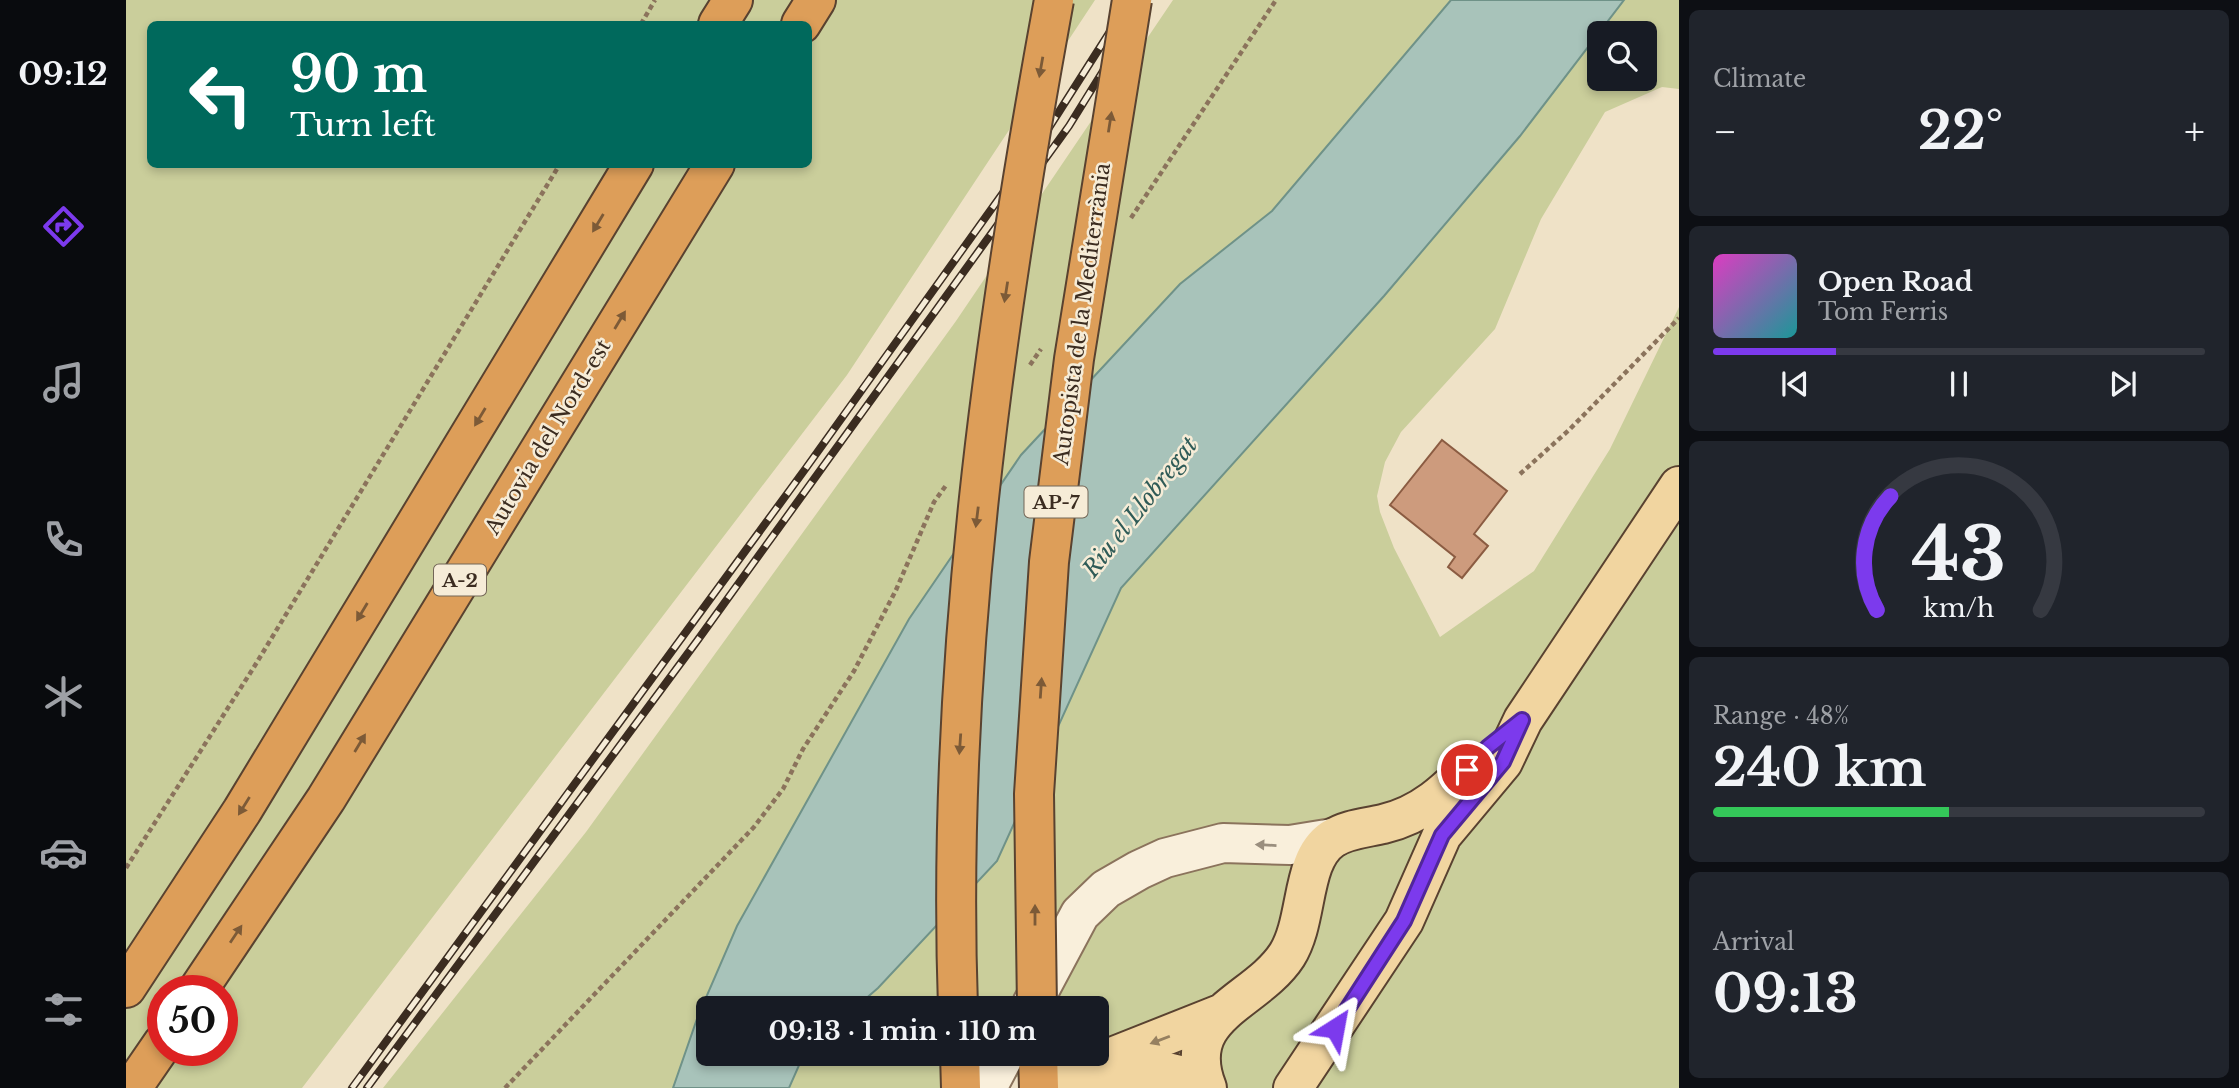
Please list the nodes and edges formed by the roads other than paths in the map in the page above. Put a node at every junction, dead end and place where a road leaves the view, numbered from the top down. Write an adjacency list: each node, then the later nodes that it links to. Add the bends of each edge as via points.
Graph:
1 (733, 0): 5 (highway)
2 (816, 0): 6 (highway)
3 (1054, 0): 16 (highway, one-way to 16, bridge, via 994,366 970,575 956,801)
4 (1132, 0): 18 (highway, Autopista de la Mediterrània / AP-7, one-way to 4, bridge, via 1034,794 1049,562 1074,359)
5 (721, 21)
6 (802, 21)
7 (632, 168): 15 (highway, one-way to 15, via 242,811)
8 (713, 168): 14 (highway, Autovia del Nord-est / A-2, one-way to 8, via 326,799)
9 (1679, 486): 10 (main road)
10 (1522, 720): 11 (main road, via 1426,807); 13 (main road, via 1503,762 1442,835)
11 (1370, 827): 12 (main road); 13 (main road, via 1388,834 1405,849)
12 (1333, 838): 17 (street, one-way to 17, via 1290,845 1223,843 1139,870 1106,889 1080,914); 19 (main road, via 1313,862 1300,930 1286,956)
13 (1419, 890): 30 (main road, via 1360,992)
14 (208, 975)
15 (126, 988)
16 (958, 996)
17 (1036, 996)
18 (1037, 996)
19 (1223, 1013): 24 (main road, one-way to 24, via 1112,1057); 25 (main road, via 1201,1045 1199,1064)
20 (147, 1066): 26 (highway)
21 (960, 1066): 27 (highway)
22 (999, 1066): 28 (street)
23 (1038, 1066): 29 (highway)
24 (1068, 1082): 25 (main road, via 1155,1068)
25 (1206, 1086)
26 (132, 1088)
27 (961, 1088)
28 (987, 1088)
29 (1038, 1088)
30 (1293, 1088)

